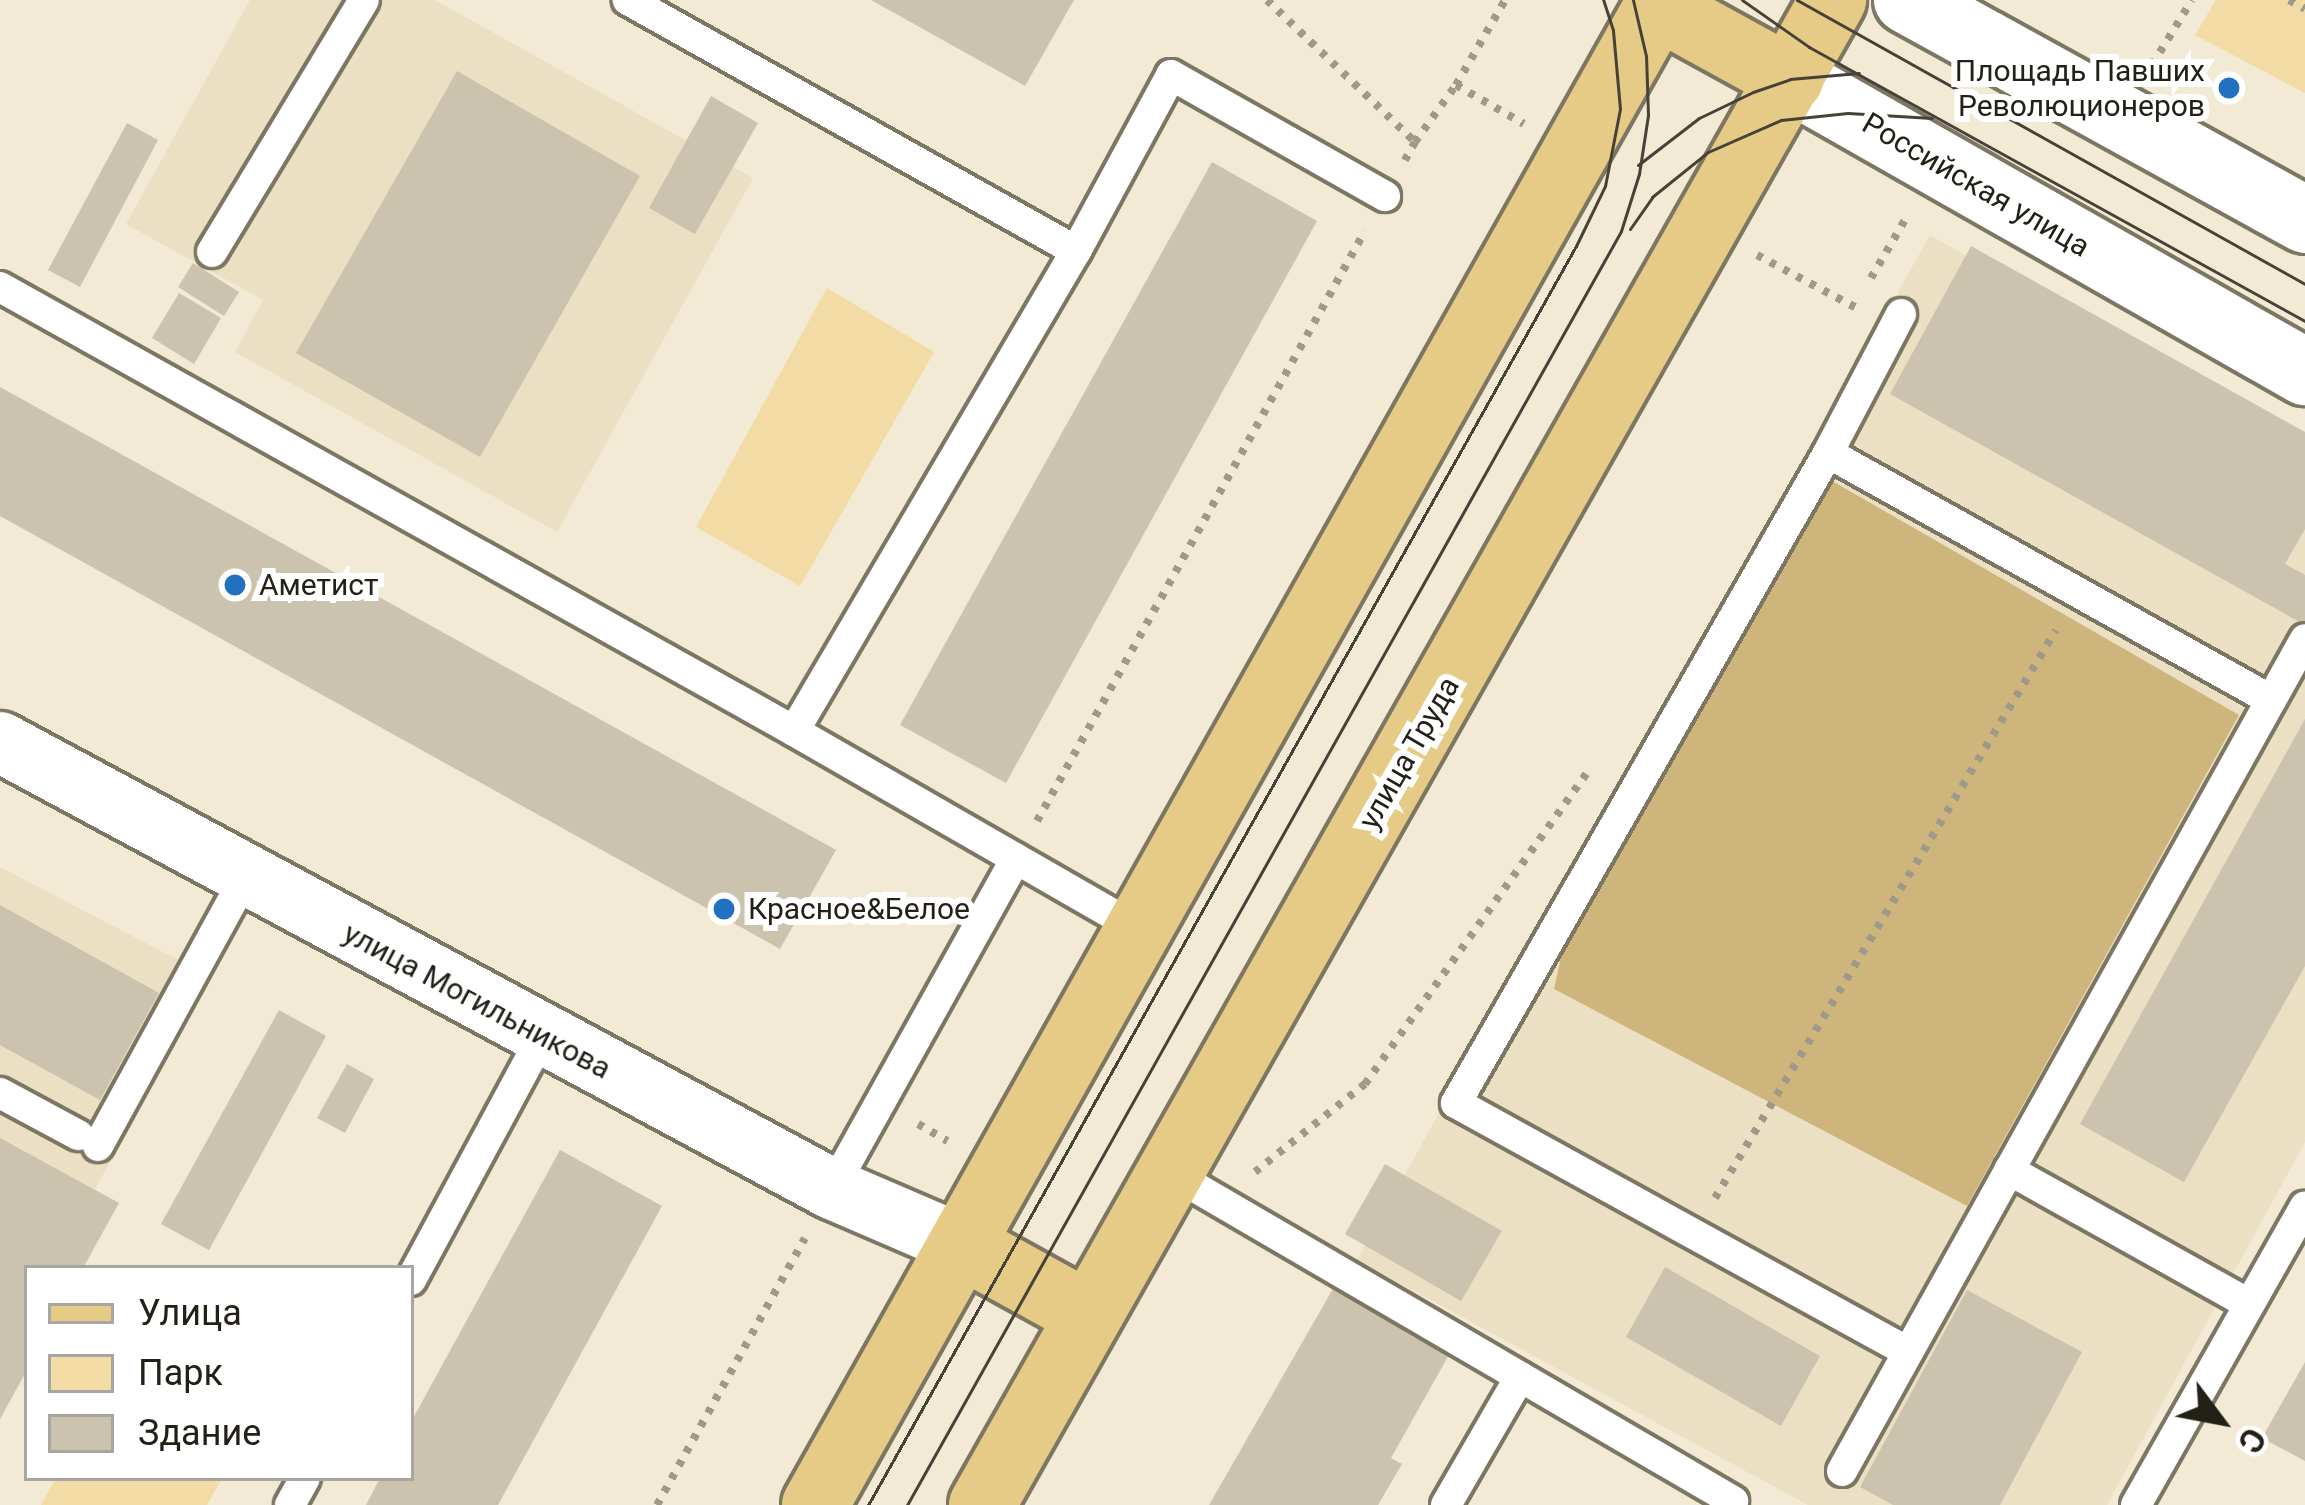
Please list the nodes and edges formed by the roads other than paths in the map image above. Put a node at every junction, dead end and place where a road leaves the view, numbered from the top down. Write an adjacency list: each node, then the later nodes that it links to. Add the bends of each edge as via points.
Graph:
1 (364, 0): 10 (lane)
2 (628, 0): 9 (lane)
3 (1833, 0): 6 (main road, улица Труда)
4 (1907, 0): 8 (main road)
5 (1655, 2): 6 (main road, Российская улица); 21 (main road)
6 (1790, 79): 13 (main road, Российская улица); 25 (main road, улица Труда)
7 (1384, 196): 9 (lane, via 1171,75)
8 (2305, 220)
9 (1076, 251): 17 (lane)
10 (212, 252)
11 (0, 287): 17 (lane)
12 (1901, 314): 14 (lane)
13 (2305, 372)
14 (1828, 454): 16 (lane); 32 (lane, via 1456,1103)
15 (2305, 639): 16 (lane)
16 (2271, 700): 24 (lane)
17 (794, 731): 19 (lane)
18 (0, 742): 20 (street, улица Могильникова)
19 (1016, 859): 21 (lane); 26 (lane)
20 (246, 876): 22 (street, улица Могильникова); 23 (lane, via 88,1140)
21 (1139, 929): 28 (main road)
22 (542, 1036): 26 (street, улица Могильникова); 29 (lane)
23 (0, 1093)
24 (2009, 1170): 30 (lane); 32 (lane)
25 (1195, 1187): 31 (main road, улица Труда); 33 (lane)
26 (832, 1189): 28 (street, улица Могильникова)
27 (2305, 1206): 30 (lane)
28 (962, 1245): 31 (main road); 36 (main road)
29 (414, 1274)
30 (2249, 1304): 39 (lane)
31 (1089, 1316): 37 (main road, улица Труда)
32 (1908, 1352): 34 (lane)
33 (1520, 1377): 35 (lane); 38 (lane)
34 (1842, 1471)
35 (1733, 1501)
36 (814, 1505)
37 (982, 1505)
38 (1446, 1505)
39 (2136, 1505)

